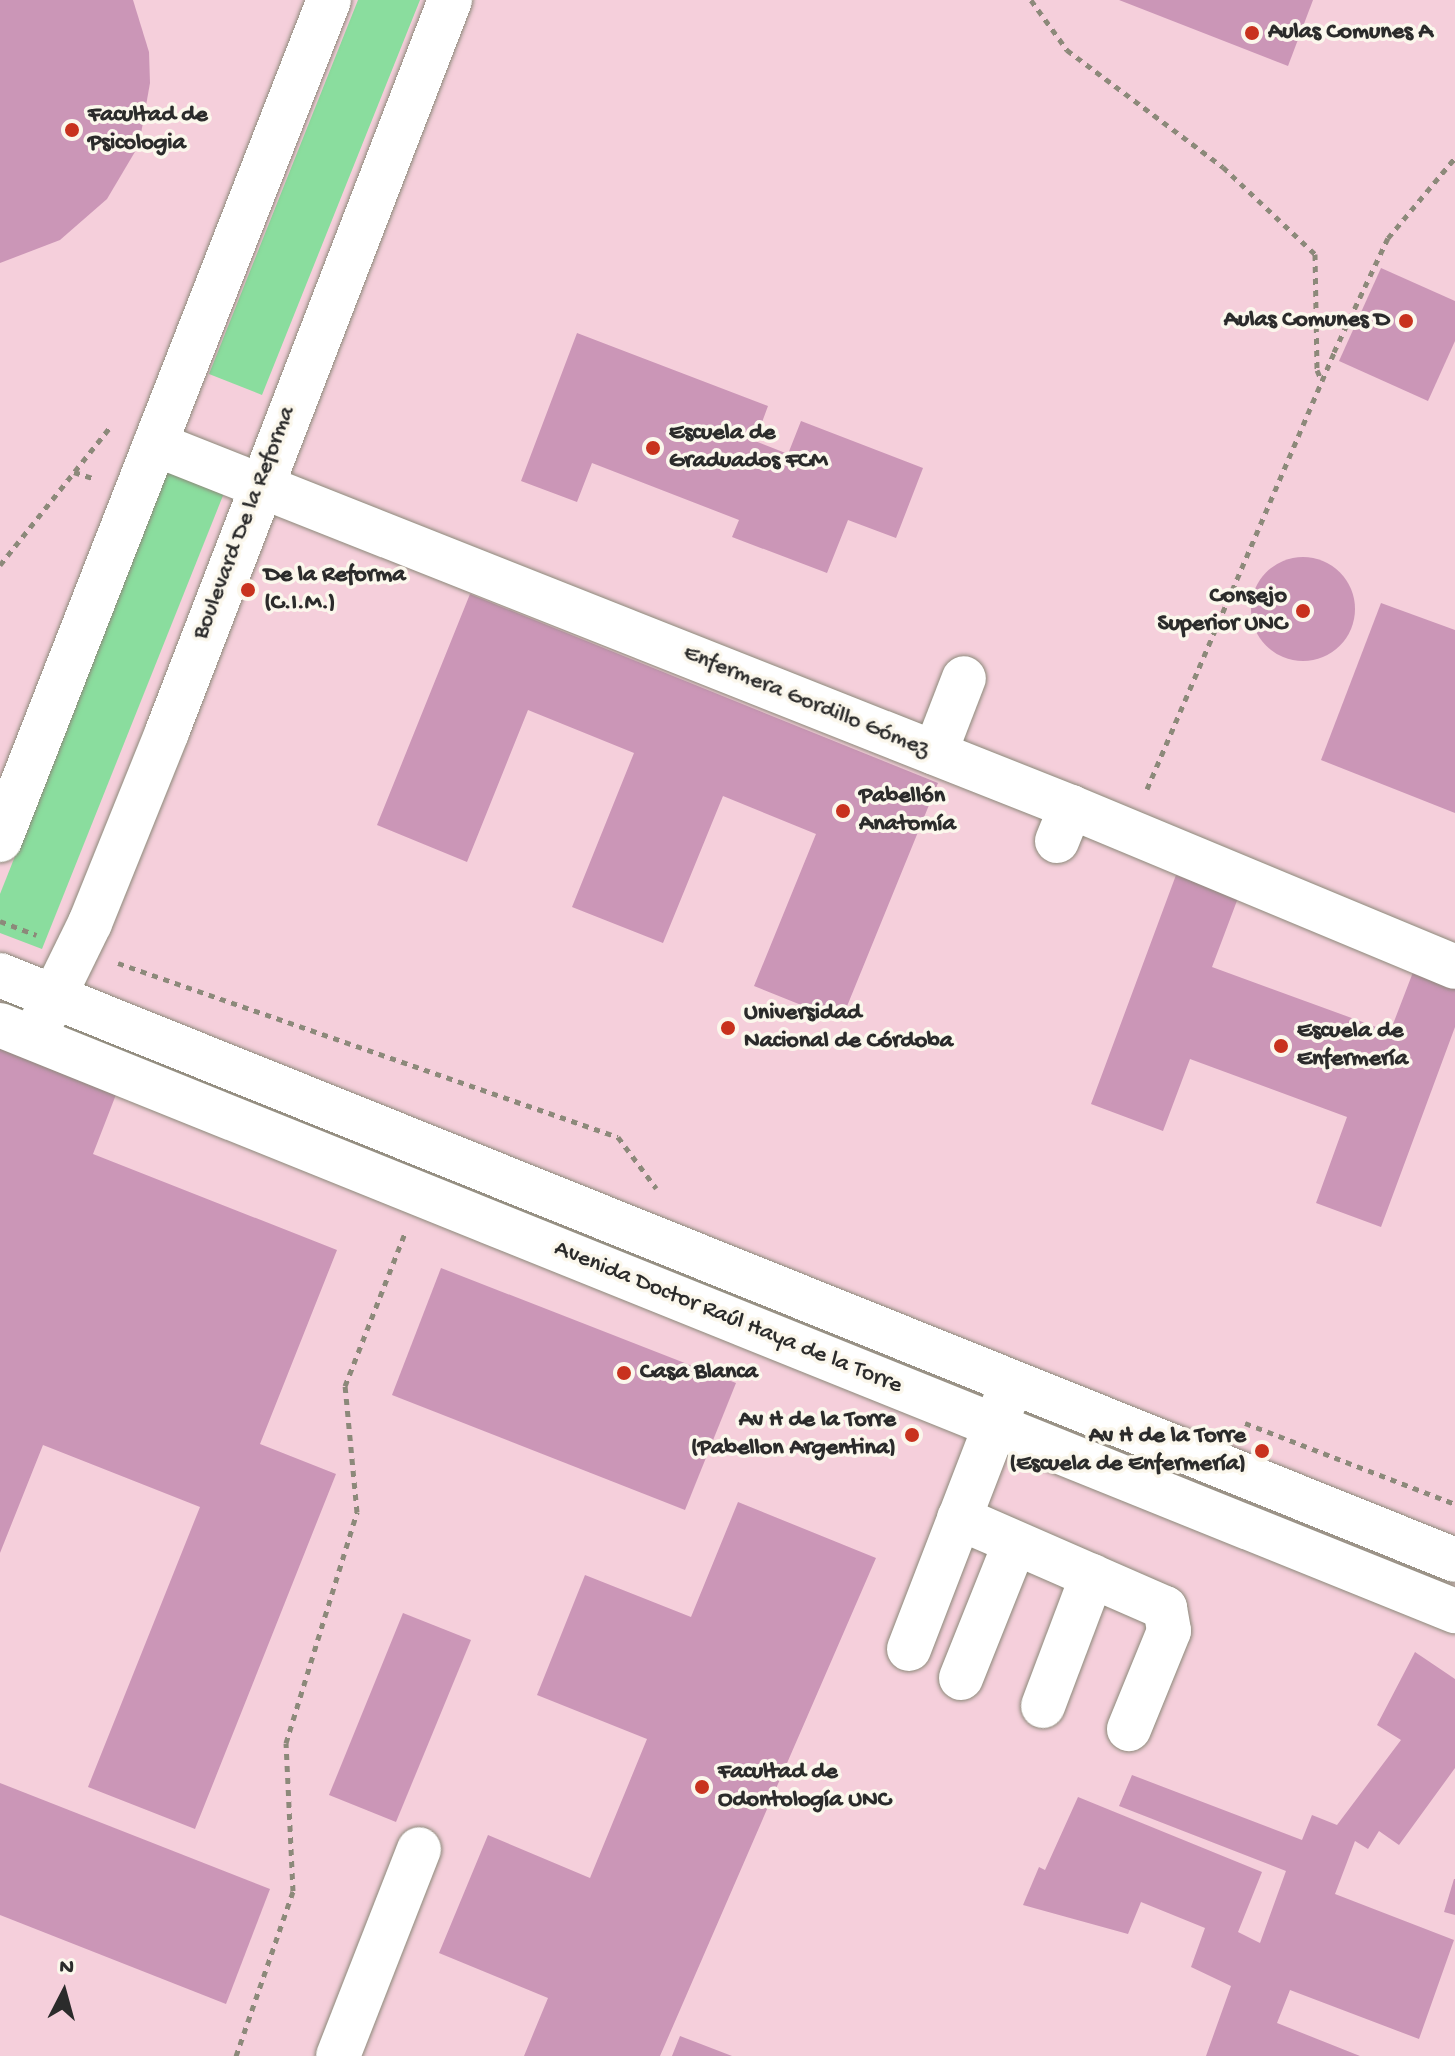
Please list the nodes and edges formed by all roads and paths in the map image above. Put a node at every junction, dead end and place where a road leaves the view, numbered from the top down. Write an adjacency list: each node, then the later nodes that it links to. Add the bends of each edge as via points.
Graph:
1 (329, 0): 7 (street)
2 (450, 0): 8 (street, Boulevard De la Reforma)
3 (1031, 0): 5 (path, via 1067,50 1223,167 1315,254 1317,370)
4 (1455, 158): 5 (path, via 1388,238)
5 (1322, 382): 12 (path)
6 (111, 426): 9 (path)
7 (155, 444): 8 (street, Enfermera Gordillo Gómez); 13 (street)
8 (258, 486): 11 (street, Enfermera Gordillo Gómez); 14 (street, Boulevard De la Reforma, via 167,732)
9 (0, 565)
10 (964, 678): 11 (street)
11 (935, 753): 12 (street, Enfermera Gordillo Gómez, via 1064,824)
12 (1129, 831): 15 (street, Enfermera Gordillo Gómez)
13 (0, 840)
14 (76, 951): 17 (street, Boulevard De la Reforma); 19 (path, via 618,1137 654,1188)
15 (1455, 967)
16 (0, 975): 17 (street, Avenida Doctor Raúl Haya de la Torre)
17 (53, 997): 18 (street, Boulevard De la Reforma, via 38,1027); 21 (street, Avenida Doctor Raúl Haya de la Torre)
18 (13, 1030): 23 (street, Avenida Doctor Raúl Haya de la Torre)
19 (669, 1193)
20 (405, 1233): 35 (path, via 345,1386 357,1512 286,1743 293,1891)
21 (1012, 1383): 23 (street); 27 (street, Avenida Doctor Raúl Haya de la Torre)
22 (1232, 1418): 24 (path)
23 (995, 1426): 25 (street); 29 (street, Avenida Doctor Raúl Haya de la Torre)
24 (1455, 1504)
25 (959, 1518): 26 (street); 30 (street)
26 (1015, 1543): 28 (street); 31 (street)
27 (1455, 1560)
28 (1092, 1576): 32 (street); 33 (street, via 1165,1608 1171,1619)
29 (1455, 1611)
30 (909, 1649)
31 (961, 1678)
32 (1043, 1706)
33 (1129, 1729)
34 (419, 1849): 36 (street)
35 (236, 2056)
36 (338, 2056)

